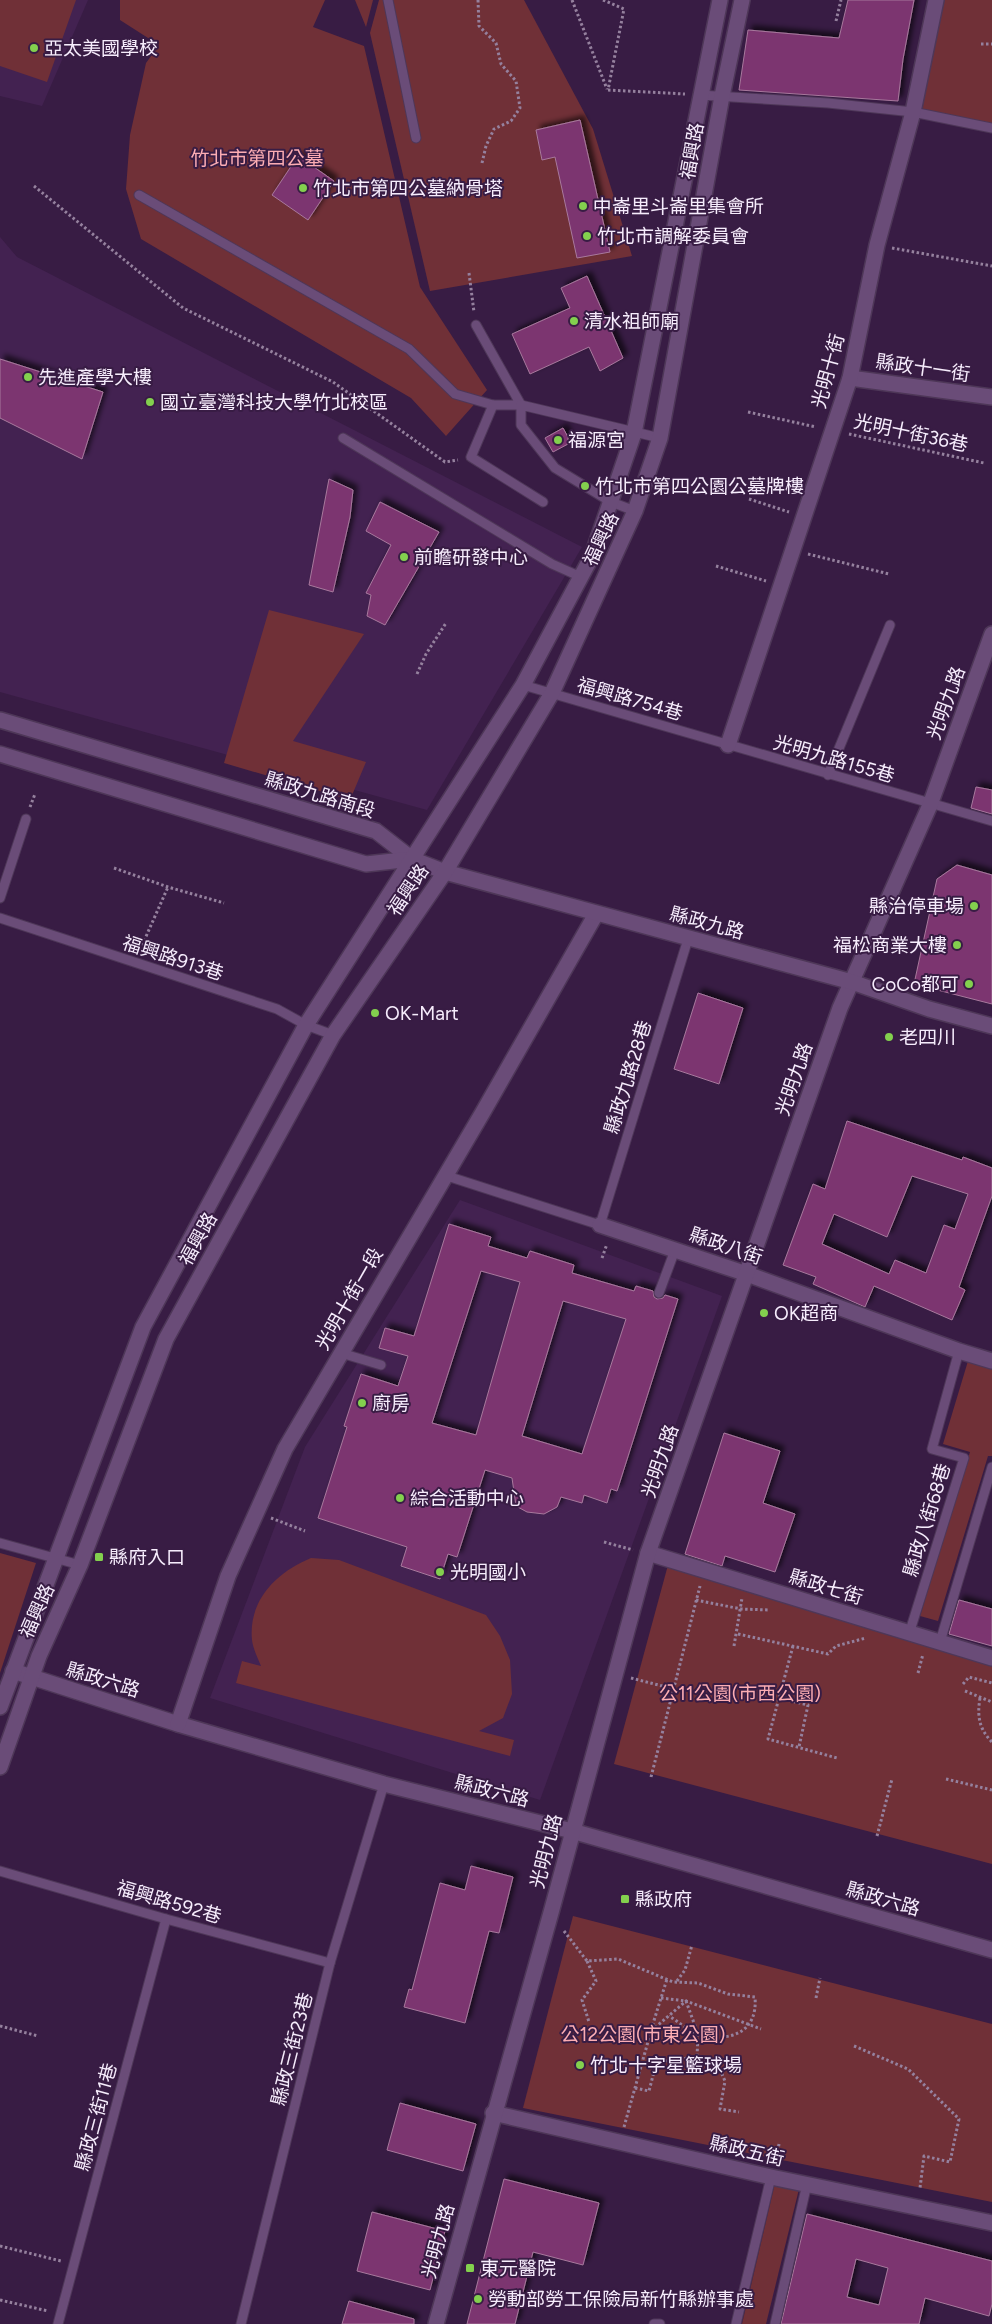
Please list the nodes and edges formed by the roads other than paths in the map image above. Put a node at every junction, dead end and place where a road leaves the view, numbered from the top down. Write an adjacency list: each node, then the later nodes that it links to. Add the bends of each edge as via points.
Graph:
1 (388, 0): 9 (lane)
2 (720, 0): 5 (street, 福興路)
3 (742, 0): 6 (street, 福興路)
4 (936, 0): 7 (street, 光明十街)
5 (700, 95): 6 (lane); 16 (street, 福興路)
6 (722, 96): 7 (lane); 18 (street, 福興路)
7 (913, 112): 8 (lane); 12 (street, 光明十街, via 877,245)
8 (992, 128)
9 (416, 138)
10 (140, 195): 14 (lane, via 409,349 455,394)
11 (476, 325): 15 (lane)
12 (850, 378): 13 (street, 縣政十一街); 28 (street, 光明十街)
13 (992, 397)
14 (493, 405): 15 (lane); 19 (lane, via 471,456)
15 (521, 405): 16 (lane); 20 (lane, via 521,425 555,468)
16 (634, 433): 18 (lane); 20 (street, 福興路)
17 (342, 438): 22 (lane, via 552,564)
18 (660, 438): 21 (street, 福興路)
19 (542, 502)
20 (611, 502): 21 (lane); 22 (street, 福興路)
21 (636, 511): 26 (street, 福興路)
22 (581, 577): 25 (street, 福興路)
23 (890, 625): 30 (lane)
24 (992, 634): 31 (street, 光明九路)
25 (523, 685): 26 (lane, 福興路754巷); 34 (street, 福興路)
26 (552, 693): 28 (lane, 福興路754巷); 35 (street, 福興路)
27 (0, 720): 34 (street, 縣政九路南段, via 376,832)
28 (728, 745): 30 (lane, 光明九路155巷)
29 (0, 754): 34 (street, via 366,864)
30 (828, 775): 31 (lane, 光明九路155巷)
31 (930, 804): 33 (lane, 光明九路155巷); 40 (street, 光明九路)
32 (26, 819): 36 (lane)
33 (992, 821)
34 (412, 859): 35 (street, 縣政九路); 41 (street, 福興路)
35 (445, 872): 37 (street, 縣政九路); 43 (street, 福興路)
36 (0, 898)
37 (596, 914): 39 (street, 縣政九路); 44 (street, 光明十街一段)
38 (0, 918): 41 (lane, 福興路913巷, via 278,1010)
39 (688, 939): 40 (street, 縣政九路); 45 (lane, 縣政九路28巷)
40 (852, 982): 42 (street, 縣政九路, via 929,1009); 47 (street, 光明九路)
41 (306, 1025): 43 (lane, 福興路913巷); 56 (street, 福興路, via 143,1327)
42 (992, 1026)
43 (333, 1034): 57 (street, 福興路, via 166,1339)
44 (444, 1176): 45 (lane, 縣政八街); 50 (street, 光明十街一段)
45 (600, 1225): 46 (street, 縣政八街)
46 (675, 1250): 47 (street, 縣政八街); 48 (lane)
47 (747, 1274): 49 (street, 縣政八街); 55 (street, 光明九路)
48 (659, 1293)
49 (959, 1352): 51 (street, 縣政八街); 58 (lane, 縣政八街68巷, via 932,1449 964,1458)
50 (341, 1353): 52 (lane); 64 (street, 光明十街一段, via 285,1449 228,1576)
51 (992, 1360)
52 (381, 1365)
53 (992, 1467): 59 (lane)
54 (0, 1543): 56 (lane)
55 (648, 1553): 58 (street, 縣政七街); 67 (street, 光明九路)
56 (56, 1560): 57 (lane); 61 (street, 福興路)
57 (80, 1565): 62 (street, 福興路)
58 (909, 1634): 59 (street, 縣政七街)
59 (940, 1642): 60 (street, 縣政七街)
60 (992, 1658)
61 (13, 1672): 62 (street, 縣政六路); 63 (street, 福興路)
62 (32, 1679): 64 (street, 縣政六路); 65 (street, 福興路)
63 (0, 1707)
64 (178, 1724): 66 (street, 縣政六路)
65 (0, 1767)
66 (384, 1784): 67 (street, 縣政六路); 71 (lane, 縣政三街23巷)
67 (572, 1832): 70 (street, 縣政六路); 72 (street, 光明九路)
68 (0, 1871): 69 (lane, 福興路592巷)
69 (166, 1919): 71 (lane, 福興路592巷); 76 (lane, 縣政三街11巷)
70 (992, 1950)
71 (330, 1963): 77 (lane, 縣政三街23巷)
72 (494, 2113): 73 (street, 縣政五街); 78 (street, 光明九路)
73 (771, 2177): 74 (street, 縣政五街); 81 (lane)
74 (807, 2184): 75 (street, 縣政五街); 82 (lane)
75 (992, 2224)
76 (58, 2324)
77 (241, 2324)
78 (436, 2324)
79 (654, 2324): 80 (lane)
80 (660, 2324)
81 (736, 2324)
82 (775, 2324)

